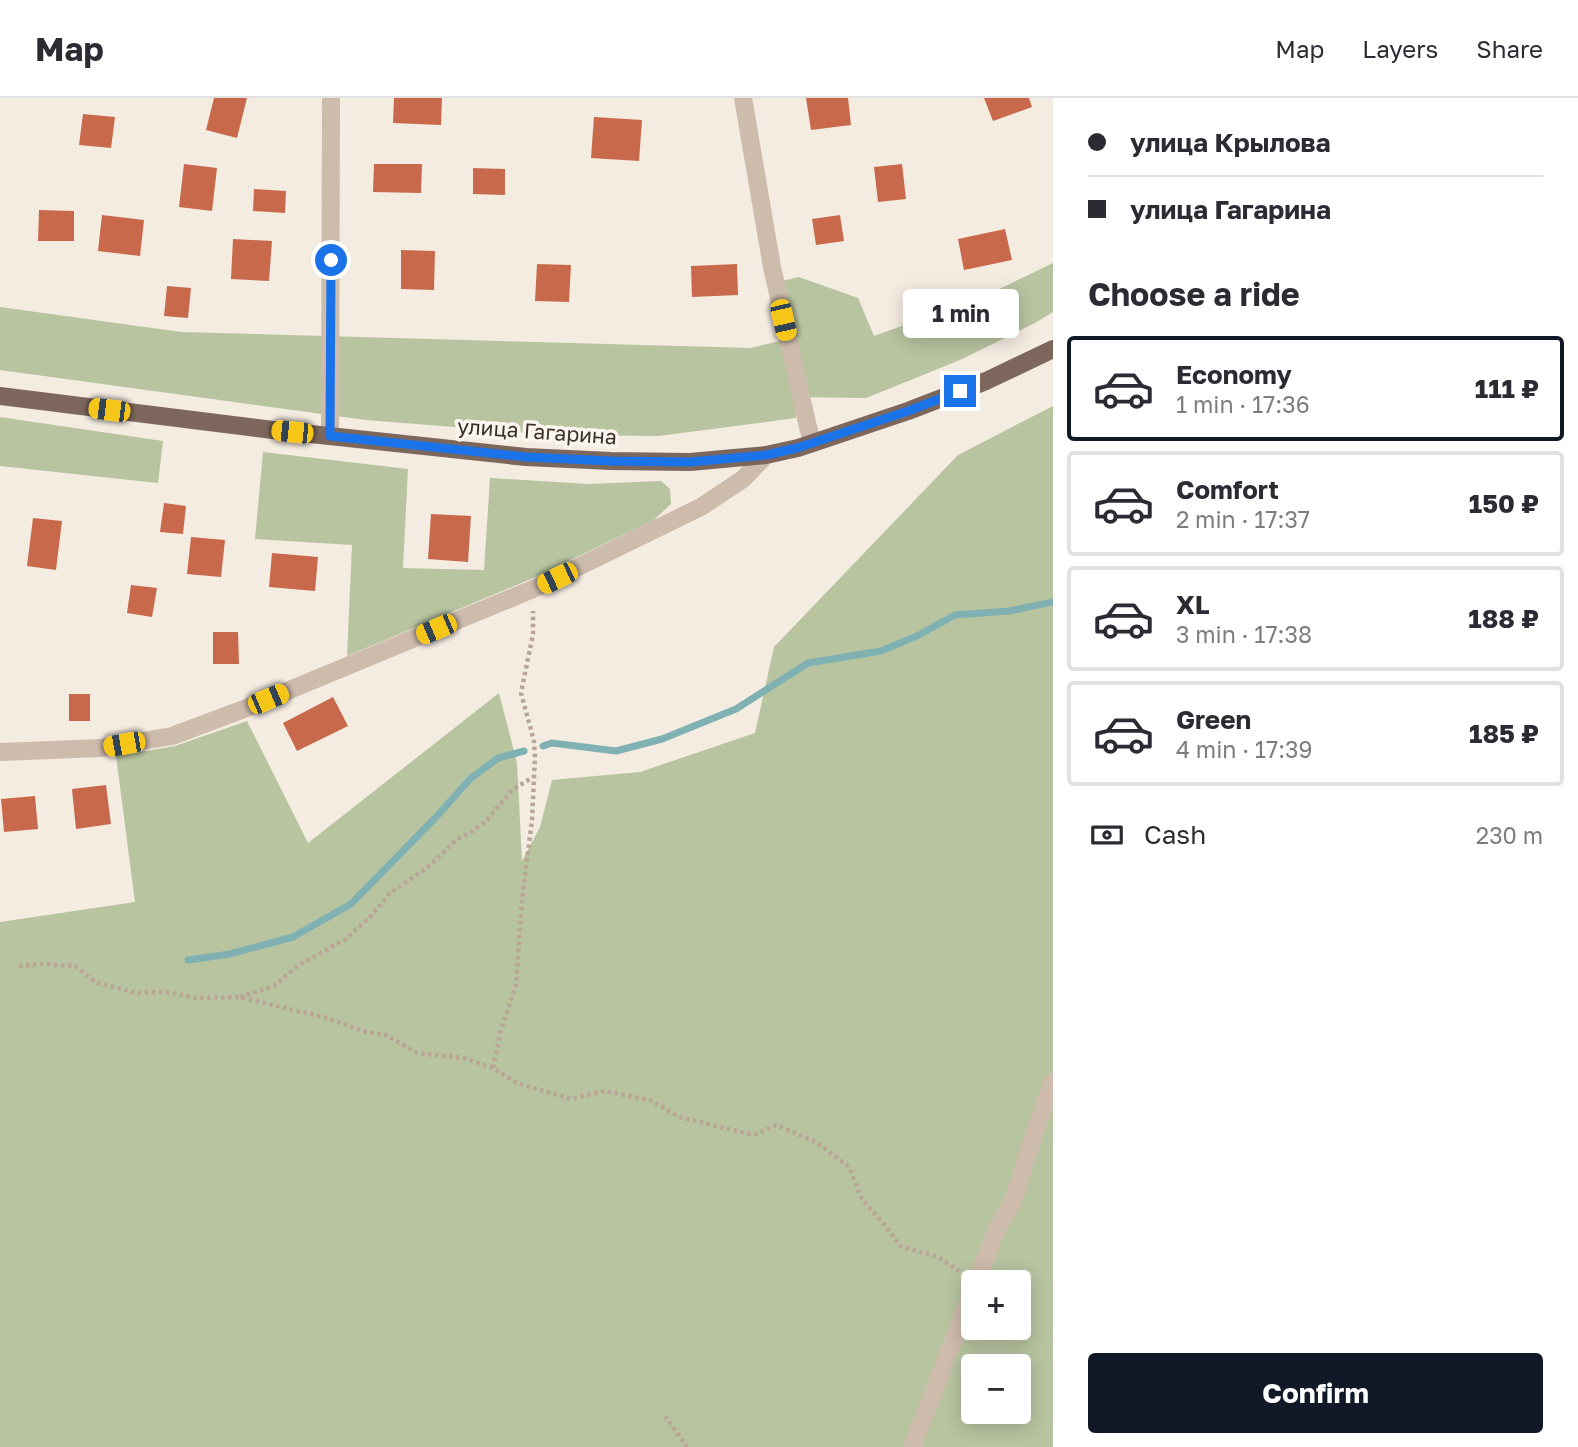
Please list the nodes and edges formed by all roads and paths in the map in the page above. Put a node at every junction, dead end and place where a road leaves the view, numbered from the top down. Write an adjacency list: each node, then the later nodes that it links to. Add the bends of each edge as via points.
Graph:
1 (331, 98): 5 (street)
2 (743, 98): 6 (street, via 772,267)
3 (1053, 349): 6 (main road, улица Гагарина, via 986,381)
4 (0, 396): 5 (main road, улица Гагарина)
5 (330, 436): 7 (main road, улица Гагарина, via 562,459 690,462)
6 (813, 443): 7 (main road, улица Гагарина)
7 (766, 455): 8 (street, via 743,479 701,507)
8 (533, 589): 9 (street, via 172,736 101,748); 10 (path, via 533,634 521,694 534,741)
9 (0, 752)
10 (534, 776): 12 (path, via 512,790 474,831 457,839 428,868 389,894 346,939 299,965 274,986); 13 (path, via 516,985)
11 (19, 966): 12 (path, via 75,966 94,982 136,993)
12 (239, 997): 13 (path, via 386,1035 417,1053 463,1058)
13 (494, 1068): 16 (path, via 517,1083 571,1098 605,1091 650,1100 679,1117 754,1135 776,1125 816,1142 849,1167 862,1199 900,1246 938,1256)
14 (1053, 1082): 15 (street, via 1012,1204)
15 (981, 1270)
16 (961, 1272)
17 (961, 1321): 20 (street)
18 (665, 1416): 19 (path)
19 (687, 1447)
20 (912, 1447)

